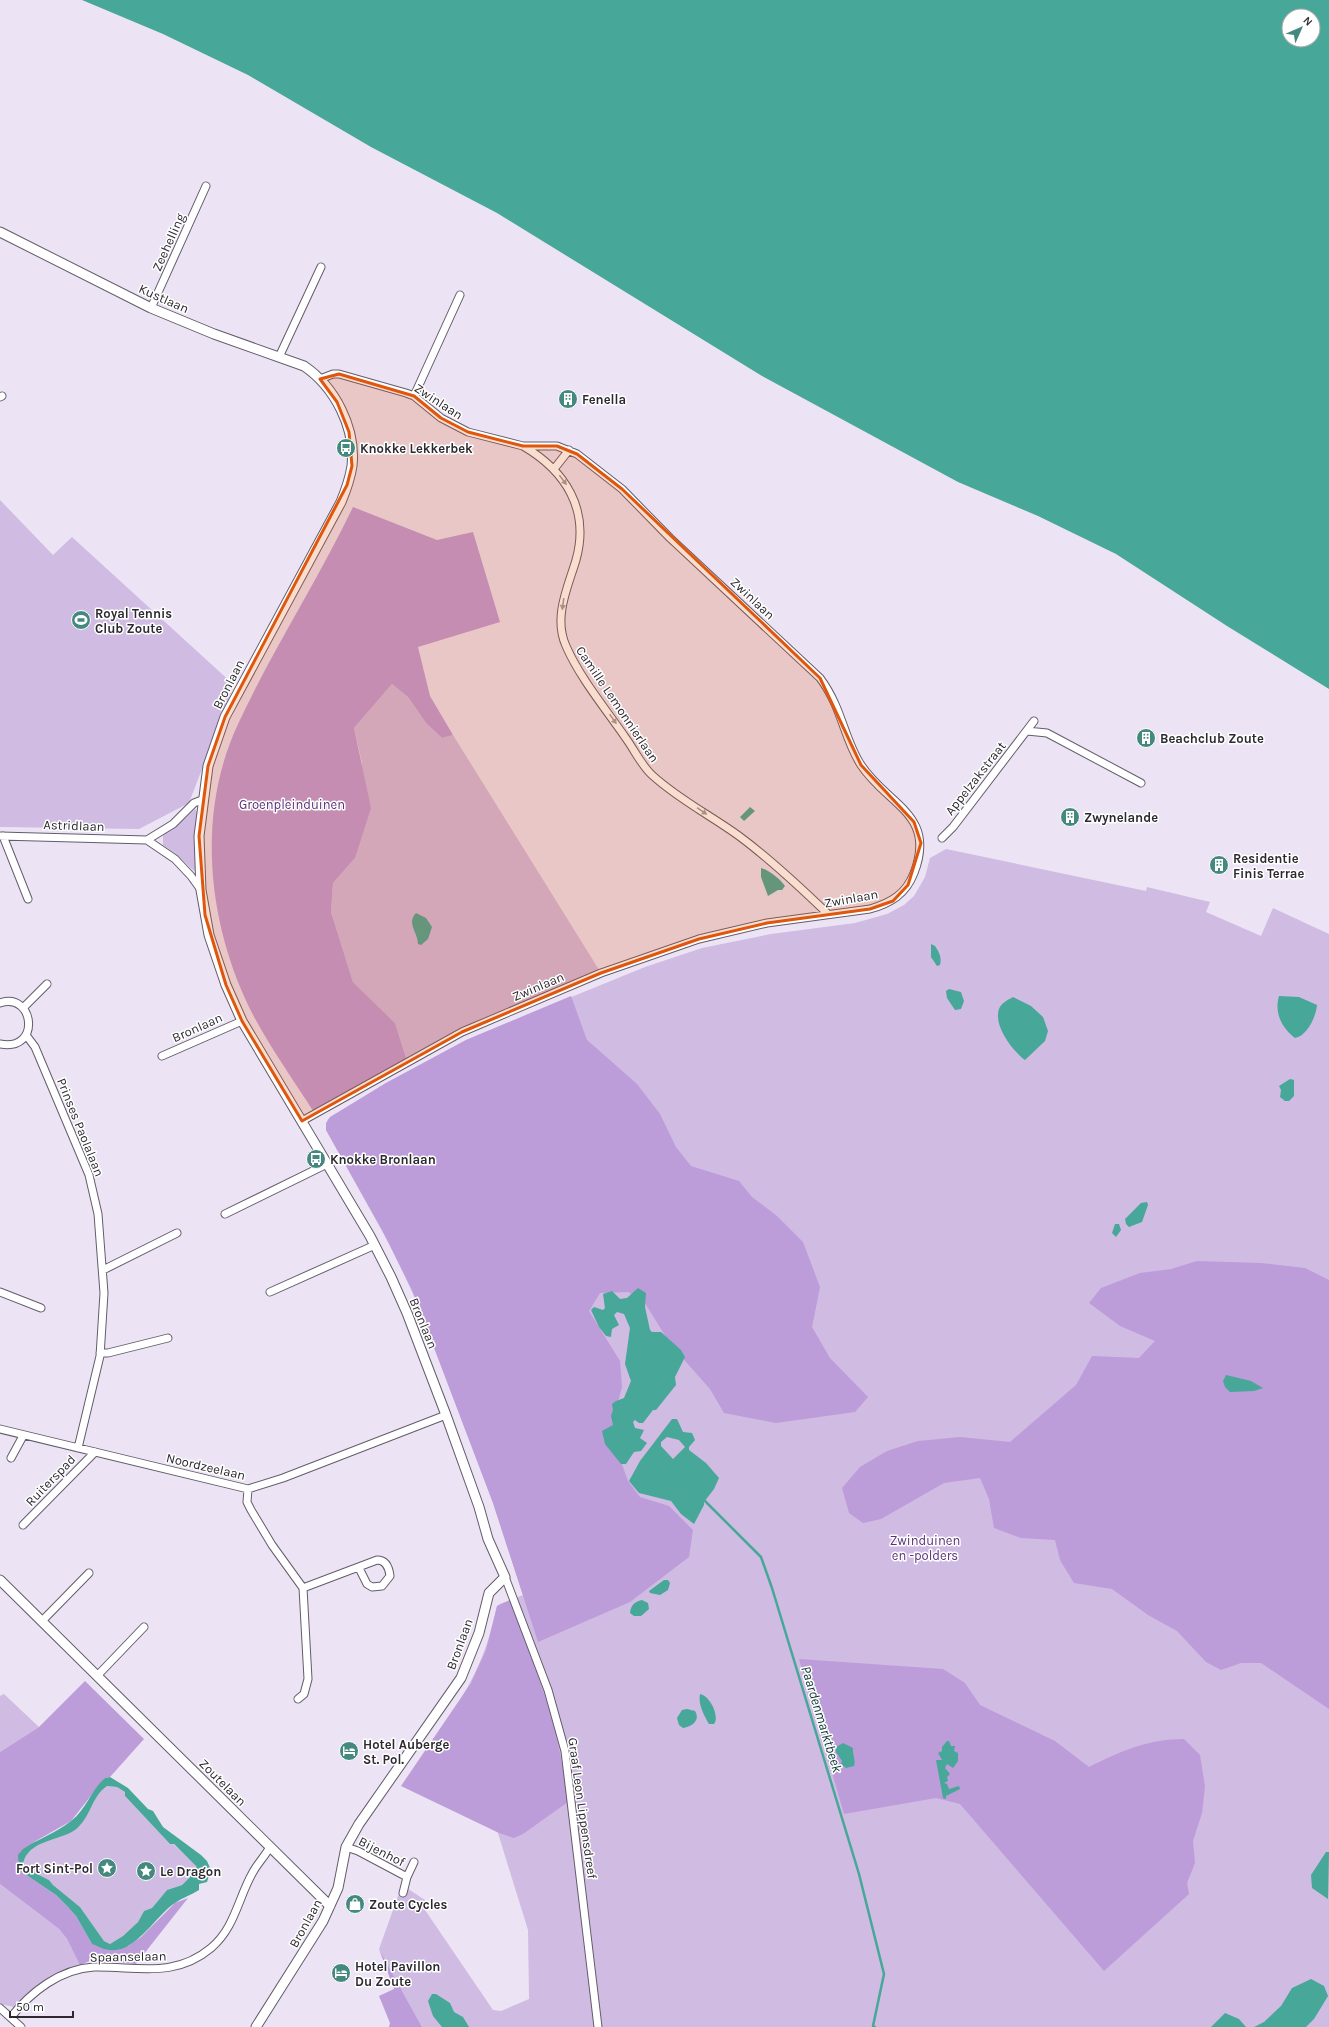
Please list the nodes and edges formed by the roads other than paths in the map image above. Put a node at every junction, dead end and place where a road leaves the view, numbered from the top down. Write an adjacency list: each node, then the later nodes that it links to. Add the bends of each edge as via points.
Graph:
1 (206, 186): 5 (street, Zeehelling)
2 (0, 232): 5 (street, Kustlaan)
3 (321, 267): 6 (street)
4 (460, 295): 8 (street)
5 (151, 308): 6 (street, Kustlaan)
6 (279, 357): 7 (street, Kustlaan, via 304,366)
7 (320, 379): 8 (street, Zwinlaan, via 339,374); 15 (street, Bronlaan, via 337,402 349,432 352,466 347,485 341,502 225,717 208,766)
8 (414, 396): 9 (street, Zwinlaan, via 453,425 468,432)
9 (523, 446): 10 (street, Zwinlaan, via 557,446); 11 (street, Camille Lemonnierlaan)
10 (569, 450): 11 (street); 21 (street, Zwinlaan, via 622,489 670,538 820,678 835,704 861,765 872,780 904,808 914,822 921,843 920,853 914,874 901,894 884,905 870,909)
11 (554, 469): 21 (street, Camille Lemonnierlaan, one-way to 21, via 576,503 580,520 581,538 565,592 561,618 565,645 581,673 650,773 672,792 748,843)
12 (1034, 721): 13 (street, Appelzakstraat)
13 (1026, 731): 14 (street, via 1047,733); 17 (street, Appelzakstraat)
14 (1141, 783)
15 (202, 800): 18 (street, via 194,803 173,824); 19 (street, Bronlaan, via 198,850)
16 (1, 836): 18 (street, Astridlaan); 20 (street)
17 (942, 838)
18 (147, 840): 19 (street, via 175,859)
19 (201, 890): 25 (street, Bronlaan, via 209,936)
20 (28, 899)
21 (828, 914): 29 (street, Zwinlaan, via 699,939 601,973 462,1032)
22 (47, 984): 24 (street)
23 (0, 1003): 24 (street, via 11,1002)
24 (23, 1008): 26 (street, via 29,1021)
25 (242, 1021): 28 (street, Bronlaan); 29 (street, Bronlaan)
26 (26, 1035): 27 (street, via 14,1044); 34 (street, Prinses Paolalaan, via 36,1047 89,1175 98,1214)
27 (0, 1044)
28 (162, 1056)
29 (302, 1121): 30 (street, Bronlaan)
30 (327, 1164): 31 (street); 33 (street, Bronlaan)
31 (225, 1214)
32 (177, 1233): 34 (street)
33 (375, 1245): 36 (street); 40 (street, Bronlaan, via 407,1314)
34 (103, 1270): 39 (street, Prinses Paolalaan)
35 (0, 1292): 37 (street)
36 (270, 1292)
37 (41, 1308)
38 (168, 1338): 39 (street)
39 (100, 1353): 43 (street, Prinses Paolalaan)
40 (446, 1415): 46 (street, Noordzeelaan); 50 (street, Bronlaan, via 488,1539)
41 (0, 1429): 42 (street, Noordzeelaan)
42 (23, 1436): 43 (street, Noordzeelaan); 45 (street)
43 (78, 1448): 44 (street, Noordzeelaan)
44 (95, 1452): 46 (street, Noordzeelaan); 47 (street, Ruiterspad)
45 (11, 1458)
46 (248, 1489): 52 (street, via 251,1510)
47 (23, 1525)
48 (358, 1568): 48 (street, via 382,1560 387,1564 390,1576 382,1586 372,1587 367,1584); 52 (street)
49 (89, 1573): 53 (street)
50 (505, 1577): 58 (street, Bronlaan, via 489,1593 475,1646 461,1678 359,1824); 67 (street, Graaf Leon Lippensdreef, via 548,1690 565,1751)
51 (0, 1580): 53 (street, Zoutelaan)
52 (303, 1588): 56 (street, via 308,1679 304,1694)
53 (42, 1622): 55 (street, Zoutelaan)
54 (144, 1627): 55 (street)
55 (97, 1676): 57 (street, Zoutelaan)
56 (298, 1699)
57 (270, 1847): 62 (street, Zoutelaan); 64 (street, Spaanselaan, via 253,1872 232,1922 210,1949 188,1962 164,1970 93,1967 71,1972 34,1992)
58 (346, 1847): 60 (street, Bijenhof, via 358,1850); 62 (street, Bronlaan, via 338,1888)
59 (414, 1862): 60 (street, Bijenhof)
60 (407, 1877): 61 (street, Bijenhof)
61 (403, 1893)
62 (330, 1906): 66 (street, Bronlaan)
63 (0, 2008): 64 (street)
64 (11, 2018): 65 (street)
65 (21, 2027)
66 (256, 2027)
67 (598, 2027)

